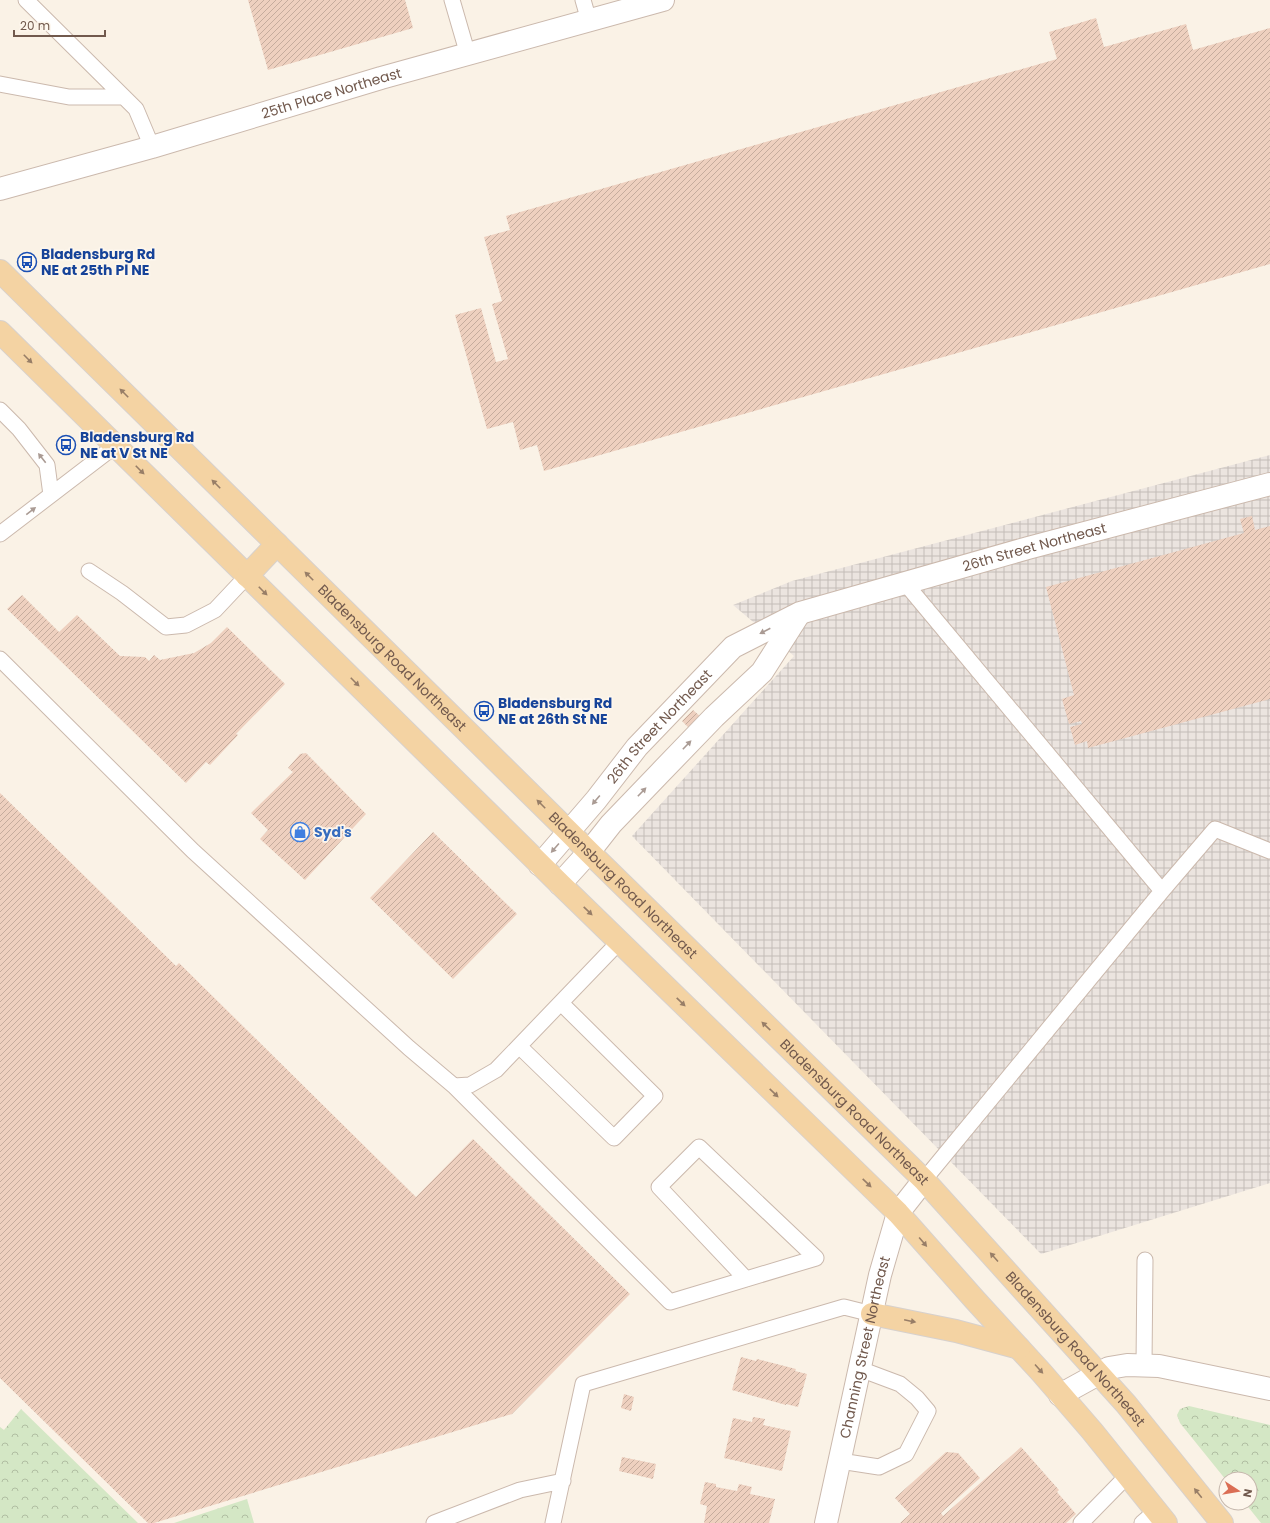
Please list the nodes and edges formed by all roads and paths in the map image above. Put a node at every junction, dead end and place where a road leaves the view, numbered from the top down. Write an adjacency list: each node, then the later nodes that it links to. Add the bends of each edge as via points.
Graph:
1 (26, 0): 8 (lane)
2 (452, 0): 6 (lane)
3 (583, 0): 5 (lane)
4 (663, 0): 5 (street, 25th Place Northeast)
5 (589, 21): 6 (street, 25th Place Northeast)
6 (468, 55): 9 (street, 25th Place Northeast, via 381,78)
7 (0, 84): 8 (lane, via 69,97)
8 (124, 97): 9 (lane, via 136,109)
9 (152, 147): 10 (street, 25th Place Northeast)
10 (1, 184)
11 (0, 271): 18 (main road, Bladensburg Road Northeast, one-way to 11)
12 (0, 332): 14 (main road, one-way to 14)
13 (0, 410): 16 (lane, one-way to 13, via 47,465 19,429)
14 (115, 446): 16 (lane); 20 (main road, one-way to 20)
15 (1270, 484): 21 (street, 26th Street Northeast)
16 (51, 495): 17 (lane, one-way to 16)
17 (0, 534)
18 (277, 544): 20 (main road); 24 (main road, Bladensburg Road Northeast, one-way to 18)
19 (89, 571): 20 (lane, via 166,627 186,625 215,610)
20 (247, 576): 27 (main road, one-way to 27)
21 (905, 583): 22 (street, 26th Street Northeast); 29 (lane)
22 (800, 613): 24 (street, 26th Street Northeast, one-way to 24, via 733,647 637,747); 26 (street, one-way to 22, via 611,824 660,773 762,672)
23 (0, 659): 33 (lane, via 194,851)
24 (569, 832): 26 (main road, Bladensburg Road Northeast); 27 (street, 26th Street Northeast, one-way to 27)
25 (1270, 851): 29 (lane, via 1215,829)
26 (589, 852): 28 (street); 34 (main road, Bladensburg Road Northeast, one-way to 26)
27 (540, 865): 28 (main road)
28 (560, 884): 30 (main road, one-way to 30)
29 (1162, 890): 34 (lane)
30 (619, 942): 31 (lane); 35 (main road, one-way to 35)
31 (561, 1003): 32 (lane); 32 (lane, via 655,1096 614,1138)
32 (519, 1046): 33 (lane, via 496,1070 470,1085)
33 (454, 1086): 37 (lane, via 670,1302)
34 (924, 1180): 35 (street, Channing Street Northeast); 42 (main road, Bladensburg Road Northeast, one-way to 34)
35 (898, 1213): 38 (street, Channing Street Northeast); 39 (main road, one-way to 39)
36 (1145, 1260): 40 (lane)
37 (746, 1279): 37 (lane, via 816,1258 699,1147 659,1187)
38 (872, 1314): 39 (main road, one-way to 39, via 956,1331); 41 (street, Channing Street Northeast); 47 (lane, via 844,1307 583,1384)
39 (1019, 1348): 44 (main road, one-way to 44)
40 (1144, 1365): 42 (street, via 1109,1368); 43 (street, via 1167,1367)
41 (860, 1369): 45 (street, Channing Street Northeast); 45 (lane, via 900,1384 928,1411 906,1454 879,1467)
42 (1099, 1373): 44 (street); 53 (main road, Bladensburg Road Northeast, one-way to 42)
43 (1270, 1389)
44 (1060, 1395): 46 (main road)
45 (840, 1461): 51 (street, Channing Street Northeast)
46 (1127, 1476): 48 (main road); 52 (lane)
47 (563, 1481): 49 (lane, via 520,1490); 50 (lane)
48 (1155, 1519)
49 (434, 1523)
50 (553, 1523)
51 (826, 1523)
52 (1081, 1523)
53 (1222, 1523)

